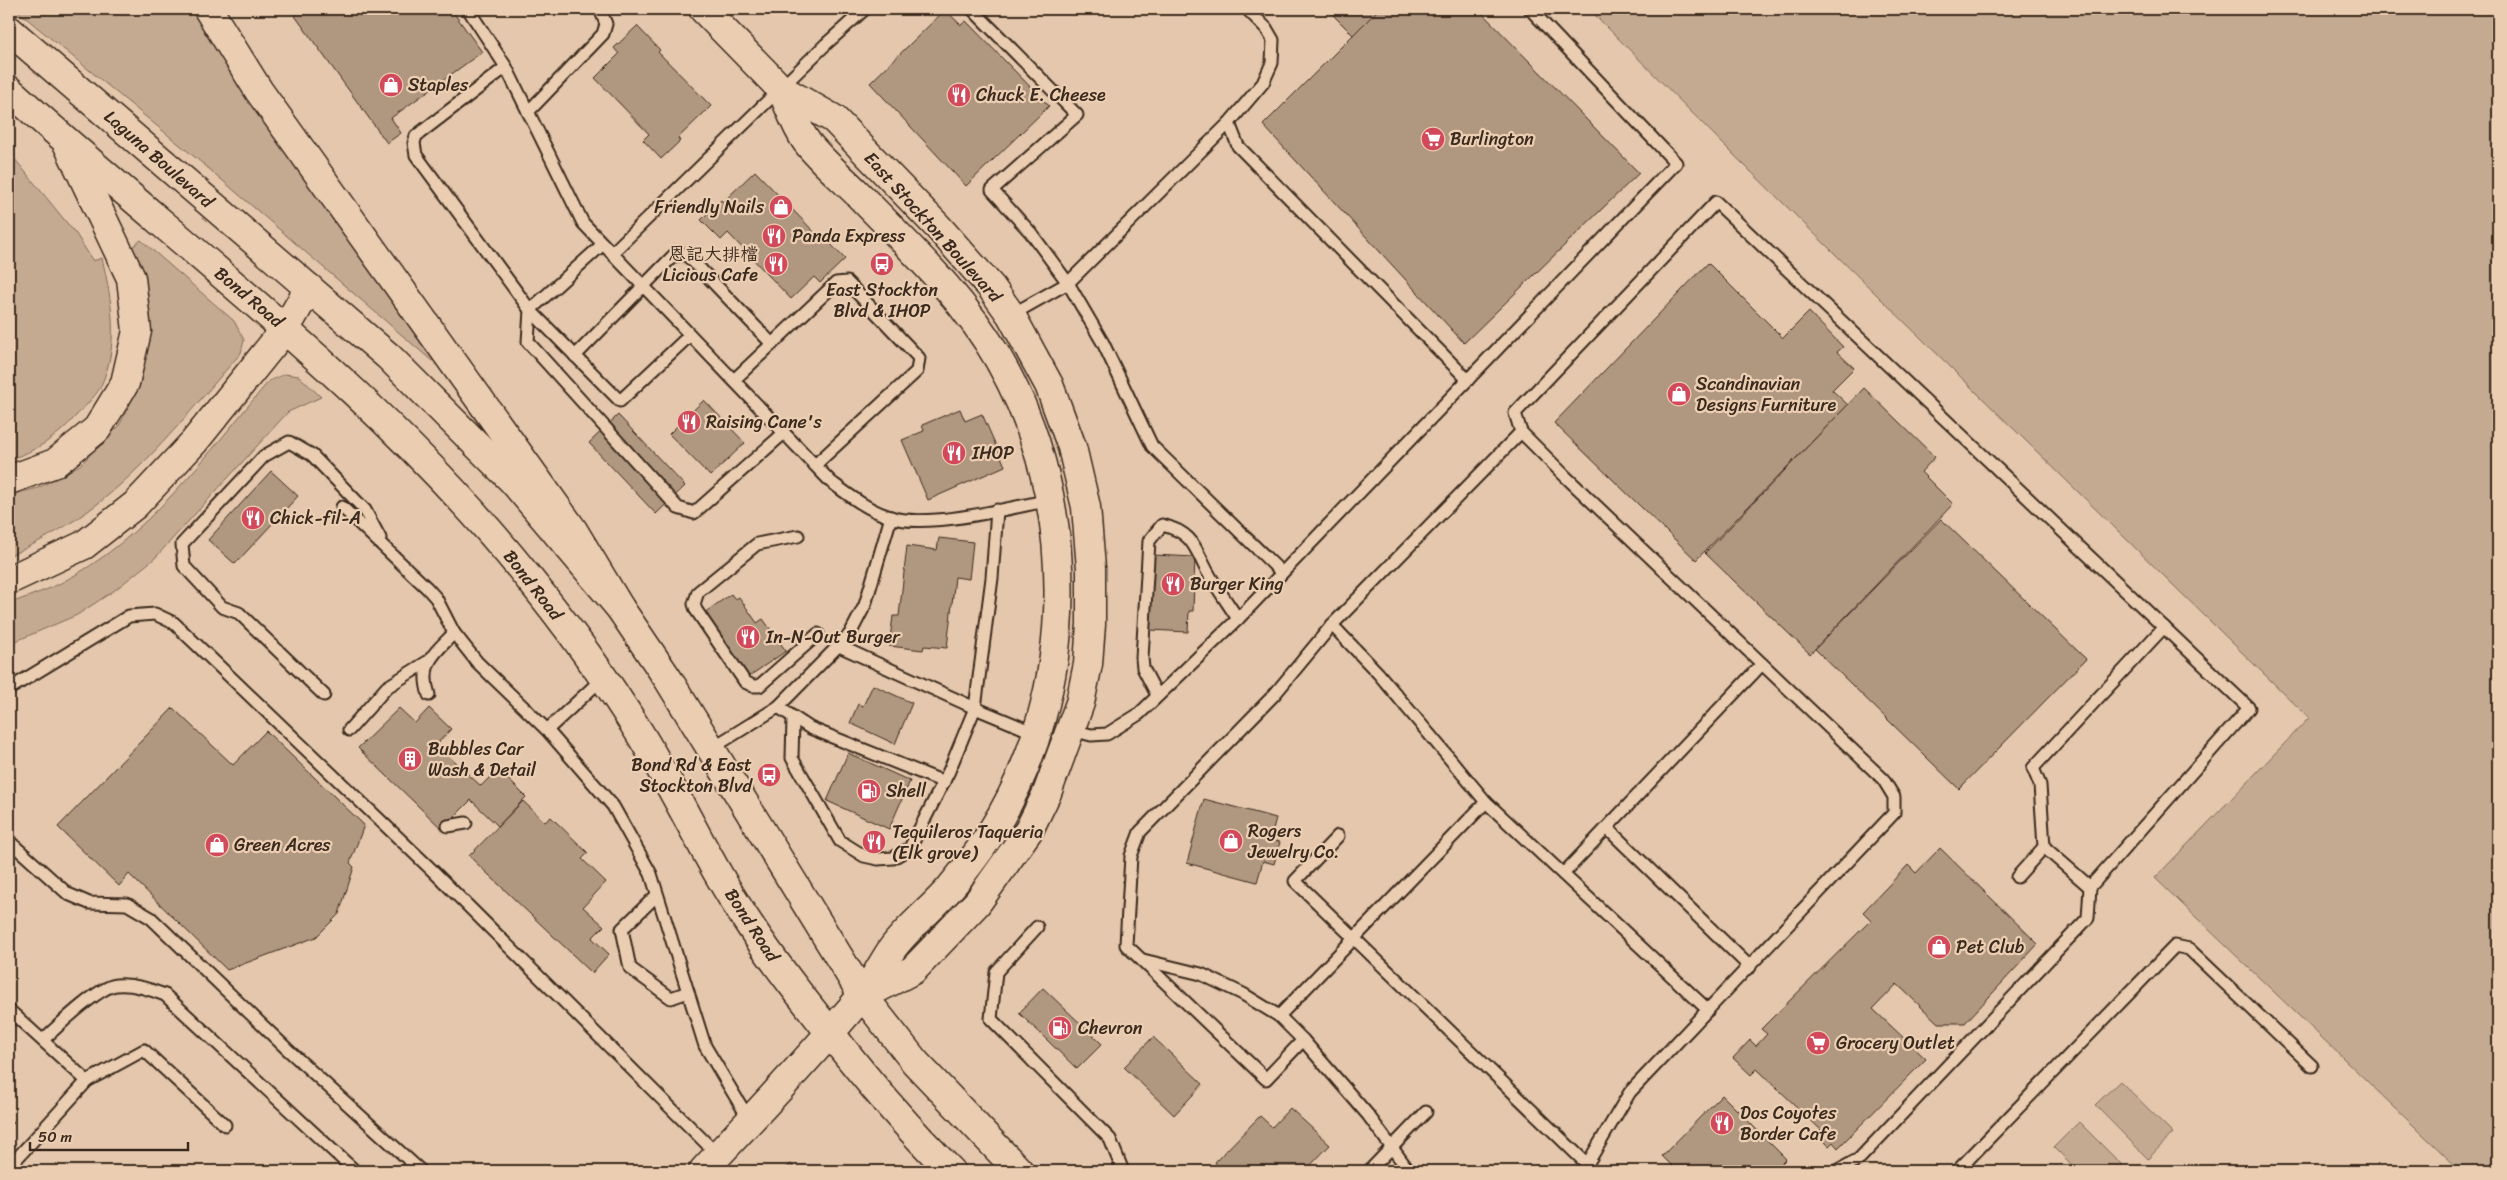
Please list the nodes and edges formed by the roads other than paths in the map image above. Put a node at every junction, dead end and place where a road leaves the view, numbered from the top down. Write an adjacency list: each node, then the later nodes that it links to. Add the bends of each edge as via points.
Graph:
1 (208, 9): 41 (main road, via 259,90 557,507)
2 (468, 9): 10 (lane)
3 (600, 9): 13 (lane, via 606,24 603,34)
4 (704, 9): 11 (main road, East Stockton Boulevard)
5 (865, 9): 11 (lane)
6 (972, 9): 18 (lane, via 1078,115 992,190 1031,233)
7 (1247, 9): 14 (lane, via 1273,40 1272,63 1263,83)
8 (1530, 9): 28 (lane, via 1676,163)
9 (9, 30): 20 (main road, Laguna Boulevard)
10 (506, 66): 13 (lane); 21 (lane, via 416,136 414,143 416,154)
11 (781, 88): 17 (lane); 22 (main road, East Stockton Boulevard, via 834,120 967,259); 33 (main road, East Stockton Boulevard, via 809,144 949,288 973,320 999,360 1024,409)
12 (9, 90): 15 (main road, Bond Road)
13 (528, 112): 16 (lane, via 583,223)
14 (1229, 123): 18 (lane); 28 (lane, via 1238,146)
15 (67, 143): 23 (main road, Bond Road); 32 (main road, via 130,278 137,331 125,383 97,429 55,463)
16 (603, 244): 17 (lane); 21 (lane)
17 (612, 253): 19 (lane)
18 (1068, 283): 22 (lane); 39 (lane, via 1103,343 1152,446)
19 (642, 285): 24 (lane); 25 (lane, via 673,256 686,254); 26 (lane)
20 (309, 288): 23 (main road); 41 (main road, via 389,357 507,474)
21 (530, 310): 26 (lane); 30 (lane, via 528,342 678,508 694,513)
22 (1011, 315): 50 (main road, East Stockton Boulevard, via 1049,385 1072,447 1086,507 1091,568)
23 (286, 328): 40 (main road, via 194,442 135,505 84,545); 51 (main road, Bond Road, via 466,504 528,576)
24 (690, 335): 26 (lane, via 620,401); 27 (lane)
25 (772, 344): 27 (lane); 31 (lane, via 836,283 847,282 918,358 917,371)
26 (575, 356)
27 (734, 380): 30 (lane)
28 (1468, 380): 39 (lane)
29 (1521, 432): 43 (lane); 44 (lane, via 1515,413 1716,202); 49 (lane)
30 (784, 433): 31 (lane)
31 (815, 465): 36 (lane, via 860,504)
32 (9, 480)
33 (1051, 500): 35 (lane); 50 (main road, via 1065,507 1072,521 1076,578 1073,643); 62 (main road, East Stockton Boulevard, via 1059,575 1057,626 1053,665)
34 (342, 507): 38 (lane)
35 (997, 510): 36 (lane, via 948,518 910,520); 57 (lane, via 992,578)
36 (891, 517): 47 (lane, via 865,605 850,634)
37 (798, 536): 46 (lane, via 757,544 698,592 694,604 745,682 753,686 759,686)
38 (385, 548): 45 (lane, via 436,598); 53 (lane, via 364,510 312,455 288,442 264,456 182,544 184,566 222,607 239,613)
39 (1282, 573): 42 (lane)
40 (9, 580)
41 (620, 608): 63 (main road)
42 (1238, 619): 55 (lane); 55 (lane, via 1191,541 1176,529 1162,525 1149,541 1142,658 1143,668)
43 (1332, 625): 65 (lane, via 1378,673); 78 (lane, via 1274,694 1140,832 1131,856 1126,945)
44 (2164, 627): 71 (lane, via 2033,768 2040,785); 74 (lane, via 2249,708)
45 (454, 633): 48 (lane); 60 (lane, via 476,662)
46 (818, 634)
47 (839, 646): 56 (lane); 57 (lane)
48 (427, 662): 54 (lane, via 424,681); 59 (lane, via 387,687)
49 (1762, 664): 68 (lane); 79 (lane, via 1883,779 1894,797 1894,813)
50 (1087, 667): 61 (main road, East Stockton Boulevard)
51 (602, 678): 60 (lane); 85 (main road, Bond Road, via 638,730 749,924)
52 (9, 690): 94 (lane, via 128,616 155,614 174,623 434,872)
53 (324, 695)
54 (428, 695)
55 (1158, 695): 61 (lane, via 1139,714 1107,734 1092,735)
56 (778, 707): 58 (lane); 63 (lane)
57 (975, 708): 62 (lane); 64 (lane)
58 (793, 719): 64 (lane); 64 (lane, via 792,758 840,841 864,856 894,858 910,848)
59 (349, 730)
60 (547, 730): 75 (lane, via 612,806 651,874)
61 (1072, 730): 81 (main road, East Stockton Boulevard, via 1029,830 977,903 913,970)
62 (1036, 733): 81 (main road, East Stockton Boulevard, via 1023,770 991,833 950,888 893,948)
63 (712, 748): 81 (main road)
64 (944, 782)
65 (1486, 802): 72 (lane); 77 (lane)
66 (466, 823): 67 (lane)
67 (448, 826)
68 (1607, 828): 72 (lane); 79 (lane)
69 (1338, 836): 77 (lane, via 1295,881)
70 (9, 841): 98 (lane, via 68,894 89,903 127,904 151,918 287,1049)
71 (2044, 846): 73 (lane); 74 (lane)
72 (1563, 874): 83 (lane)
73 (2017, 877)
74 (2090, 887): 104 (lane, via 2088,918 1859,1159)
75 (657, 894): 80 (lane); 80 (lane, via 622,929 630,968 671,998)
76 (1037, 927): 101 (lane, via 996,972 991,1019 1110,1139)
77 (1355, 940): 84 (lane); 96 (lane)
78 (1142, 960): 84 (lane, via 1200,974 1243,994); 87 (lane, via 1266,1079)
79 (1750, 967): 83 (lane)
80 (688, 992): 91 (lane, via 705,1046)
81 (862, 996): 85 (main road, East Stockton Boulevard); 100 (main road, via 915,1062)
82 (9, 1010): 86 (lane)
83 (1708, 1010): 96 (lane, via 1630,1092)
84 (1279, 1016): 87 (lane)
85 (829, 1032): 91 (main road, East Stockton Boulevard); 99 (main road, Bond Road, via 915,1135)
86 (43, 1040): 89 (lane); 97 (lane, via 76,1010 115,985 135,986 165,994)
87 (1303, 1040): 93 (lane, via 1368,1115)
88 (2312, 1066): 105 (lane, via 2189,949 2175,946)
89 (88, 1081): 92 (lane, via 144,1050); 95 (lane)
90 (1426, 1112): 93 (lane)
91 (750, 1121): 94 (main road, East Stockton Boulevard)
92 (225, 1125)
93 (1391, 1148): 102 (lane); 103 (lane)
94 (711, 1163)
95 (9, 1167)
96 (1585, 1168)
97 (355, 1171)
98 (421, 1171)
99 (951, 1171)
100 (1019, 1171)
101 (1123, 1171)
102 (1369, 1171)
103 (1409, 1171)
104 (1837, 1171)
105 (1957, 1171)

